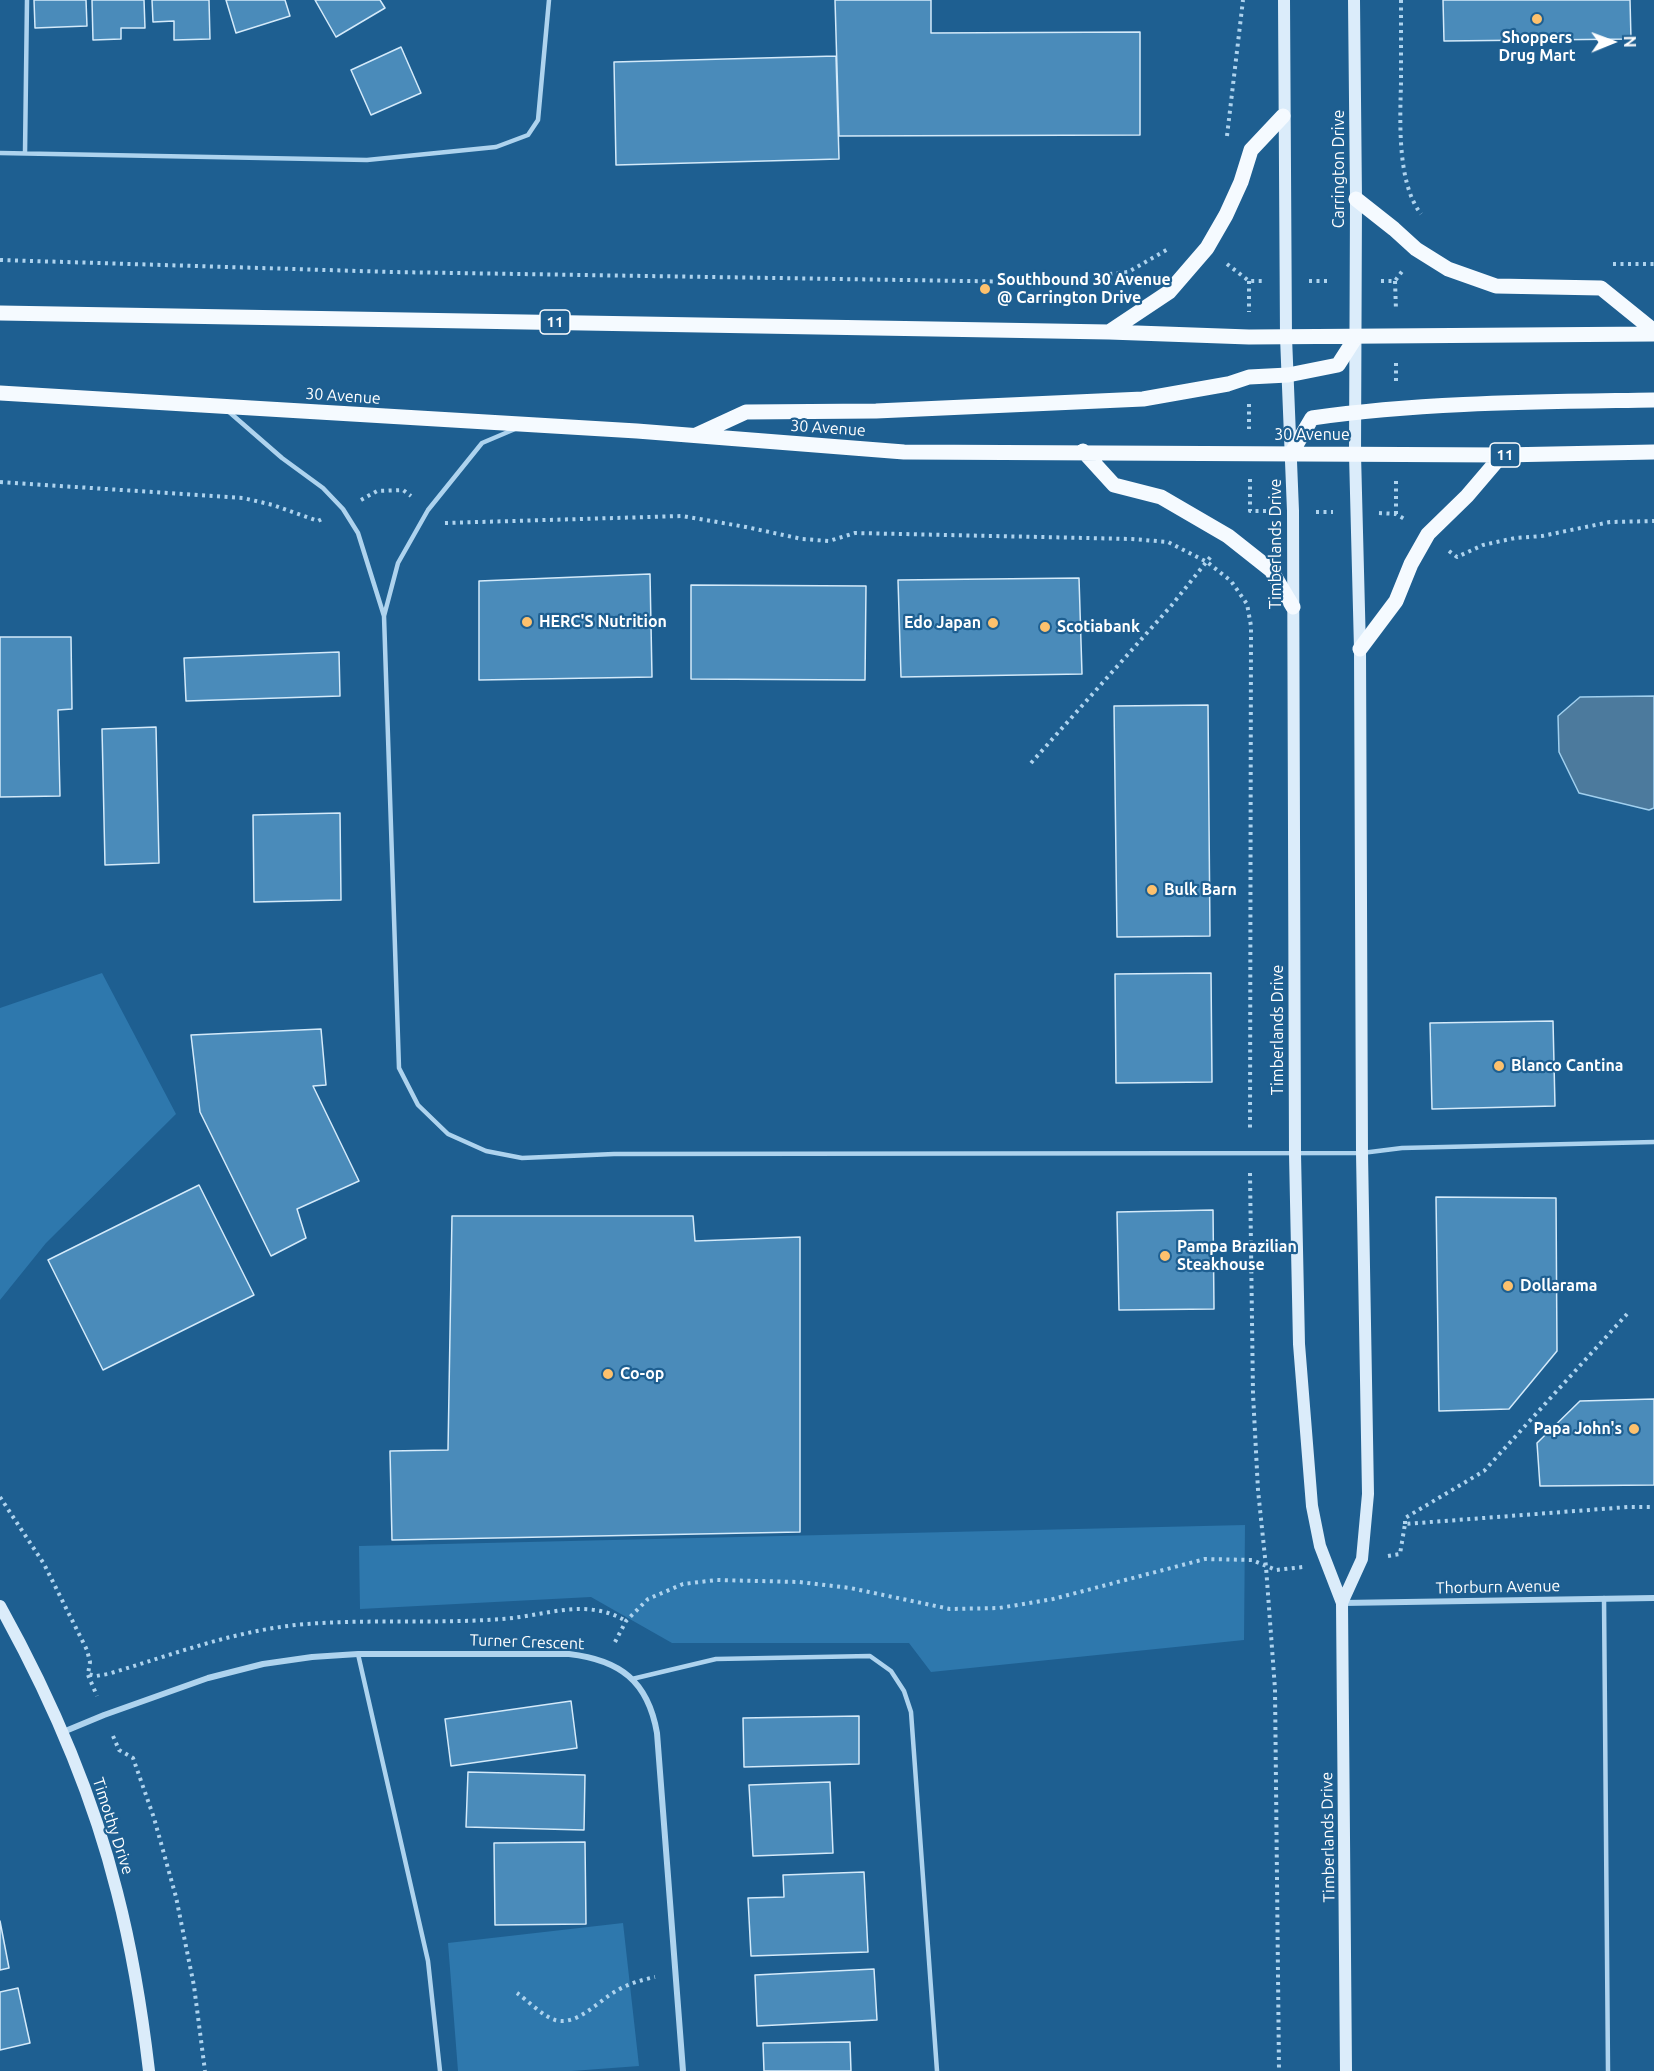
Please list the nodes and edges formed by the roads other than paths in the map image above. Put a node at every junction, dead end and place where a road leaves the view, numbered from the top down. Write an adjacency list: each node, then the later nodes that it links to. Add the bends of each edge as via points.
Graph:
1 (27, 0): 7 (lane)
2 (549, 0): 7 (lane, via 538,120 528,135 496,147 367,160)
3 (1284, 0): 5 (street)
4 (1354, 0): 8 (street, Carrington Drive)
5 (1283, 116): 10 (main road, via 1251,150 1241,182 1207,248 1169,292); 12 (street)
6 (0, 153): 7 (lane)
7 (25, 153)
8 (1356, 199): 11 (main road, via 1416,249 1448,269 1496,286 1601,288); 13 (street, Carrington Drive)
9 (0, 313): 10 (main road, 11)
10 (1109, 332): 12 (main road, 11)
11 (1654, 333): 13 (main road, 11)
12 (1286, 337): 13 (main road, 11); 14 (street, Timberlands Drive)
13 (1356, 337): 14 (main road, via 1338,365); 18 (street, Carrington Drive)
14 (1288, 375): 20 (main road, via 1249,377 1143,399 876,411 746,412); 22 (street, Timberlands Drive)
15 (0, 393): 17 (main road, 30 Avenue / 11)
16 (1654, 400): 18 (main road, via 1458,404)
17 (222, 405): 19 (main road, 30 Avenue / 11); 27 (lane, via 343,509 358,533)
18 (1356, 412): 22 (main road, via 1312,418); 24 (street, Timberlands Drive)
19 (524, 426): 20 (main road, 30 Avenue / 11); 27 (lane, via 482,443 428,510 398,563)
20 (695, 436): 21 (main road, 30 Avenue / 11, via 904,452)
21 (1083, 451): 22 (main road, 30 Avenue / 11); 26 (main road, via 1114,485 1161,496 1228,536 1271,570)
22 (1292, 452): 24 (main road, 30 Avenue / 11); 26 (street, Timberlands Drive)
23 (1654, 452): 25 (main road, 30 Avenue / 11)
24 (1355, 454): 25 (main road, 30 Avenue / 11); 28 (street, Timberlands Drive)
25 (1502, 455): 28 (main road, via 1428,534 1396,601)
26 (1293, 608): 30 (street, Timberlands Drive)
27 (384, 616): 30 (lane, via 399,1068 418,1105 448,1134 486,1151 522,1158 614,1154)
28 (1360, 649): 31 (street, Timberlands Drive)
29 (1654, 1142): 31 (lane, via 1402,1148)
30 (1294, 1154): 31 (lane); 34 (street, Timberlands Drive, via 1299,1344 1312,1506 1320,1546)
31 (1362, 1154): 34 (street, Timberlands Drive, via 1368,1494 1362,1559)
32 (1604, 1598): 33 (street, Thorburn Avenue); 34 (street, Thorburn Avenue); 44 (lane)
33 (1654, 1598)
34 (1342, 1603): 43 (street, Timberlands Drive)
35 (0, 1606): 38 (street, Timothy Drive)
36 (358, 1654): 37 (street, Turner Crescent, via 569,1654 605,1662); 38 (street, Turner Crescent, via 283,1661 230,1672); 40 (lane, via 429,1961)
37 (633, 1679): 41 (street, Turner Crescent, via 651,1708 657,1733); 42 (lane, via 716,1659 870,1656 891,1671 911,1712)
38 (63, 1732): 39 (street, Timothy Drive, via 92,1808 117,1891 135,1971)
39 (149, 2071)
40 (440, 2071)
41 (683, 2071)
42 (937, 2071)
43 (1346, 2071)
44 (1608, 2071)

